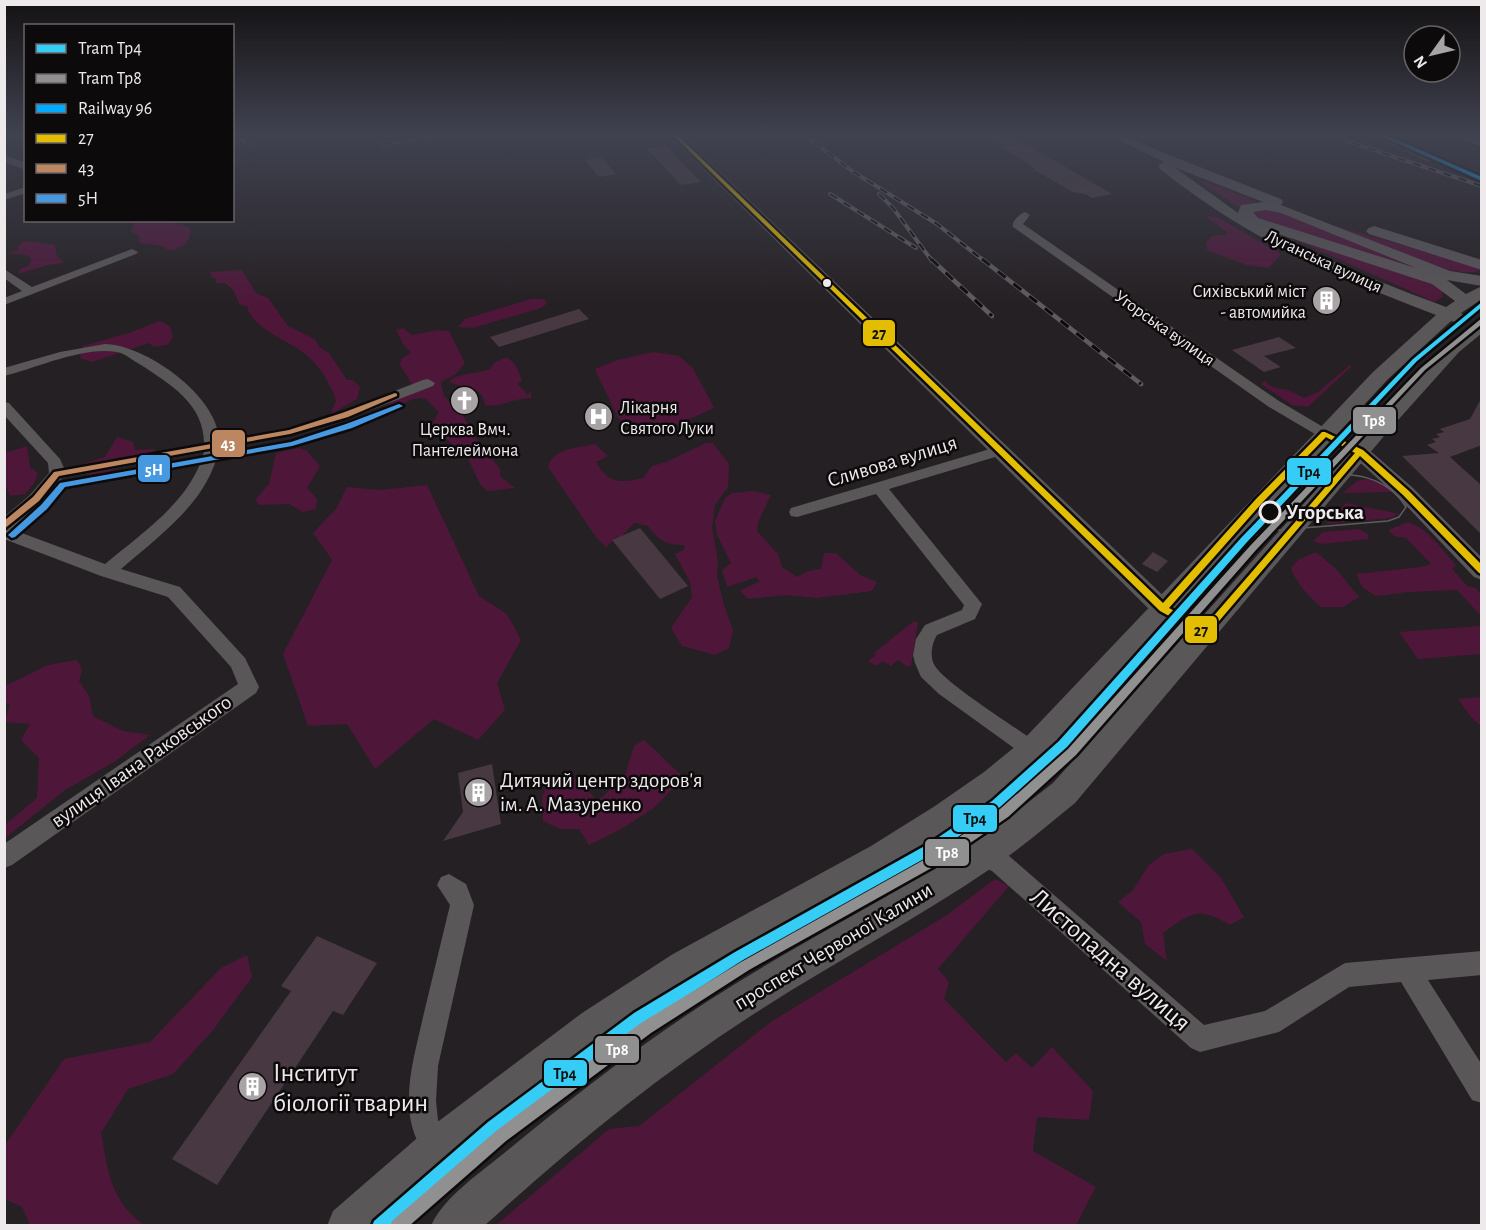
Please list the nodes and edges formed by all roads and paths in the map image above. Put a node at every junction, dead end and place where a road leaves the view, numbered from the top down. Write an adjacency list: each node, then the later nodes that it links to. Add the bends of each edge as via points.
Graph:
1 (732, 190): 27 (street)
2 (1196, 190): 18 (main road, Луганська вулиця, via 1261,232 1333,268)
3 (1207, 190): 10 (main road)
4 (1233, 190): 8 (main road)
5 (1245, 190): 12 (main road, Луганська вулиця)
6 (24, 191): 7 (street)
7 (4, 197)
8 (1285, 210): 10 (main road, via 1258,205 1246,208); 12 (main road); 14 (main road)
9 (1025, 215): 25 (street, Угорська вулиця, via 1017,225 1274,404)
10 (1253, 221): 14 (main road); 18 (main road)
11 (132, 252): 17 (street)
12 (1478, 263)
13 (4, 272): 17 (street)
14 (1442, 278): 15 (main road); 19 (main road)
15 (1482, 280)
16 (1482, 291): 19 (main road)
17 (31, 292): 20 (street)
18 (1412, 300): 21 (main road, Луганська вулиця)
19 (1465, 301): 25 (main road, via 1420,336)
20 (4, 302)
21 (1482, 325): 28 (main road, проспект Червоної Калини, via 1453,348)
22 (4, 372): 26 (street, via 91,349 119,348 165,374 193,396 206,415)
23 (428, 383): 26 (street, via 291,432)
24 (4, 406): 30 (street, via 55,462)
25 (1325, 434): 28 (main road); 38 (main road)
26 (213, 447): 30 (street); 37 (street, via 196,491)
27 (1000, 451): 32 (street, Сливова вулиця); 38 (street)
28 (1360, 452): 29 (main road, проспект Червоної Калини); 31 (street)
29 (1344, 472): 31 (street); 39 (main road, проспект Червоної Калини)
30 (57, 474): 34 (street, via 36,499)
31 (1398, 486): 36 (street)
32 (879, 487): 33 (street, Сливова вулиця); 40 (street, via 973,603 969,614 931,630 925,639 922,655 928,672)
33 (797, 512)
34 (4, 526)
35 (4, 532): 37 (street)
36 (1482, 572)
37 (107, 573): 42 (street, вулиця Івана Раковського, via 174,592 238,663 249,687)
38 (1163, 609): 39 (main road); 40 (main road)
39 (1205, 632): 43 (main road, проспект Червоної Калини, via 1064,793)
40 (1032, 750): 41 (main road)
41 (946, 816): 43 (main road); 48 (main road, via 882,857 658,983 595,1026)
42 (4, 856)
43 (983, 856): 46 (street, Листопадна вулиця, via 1000,863 1200,1039 1270,1023 1345,975); 50 (main road, проспект Червоної Калини, via 666,1050 519,1167)
44 (449, 885): 48 (street, via 458,892 462,905 425,1066 422,1101 424,1123)
45 (1482, 963): 46 (street, Листопадна вулиця)
46 (1408, 971): 47 (street)
47 (1482, 1090)
48 (437, 1147): 49 (main road)
49 (348, 1226)
50 (452, 1226)

